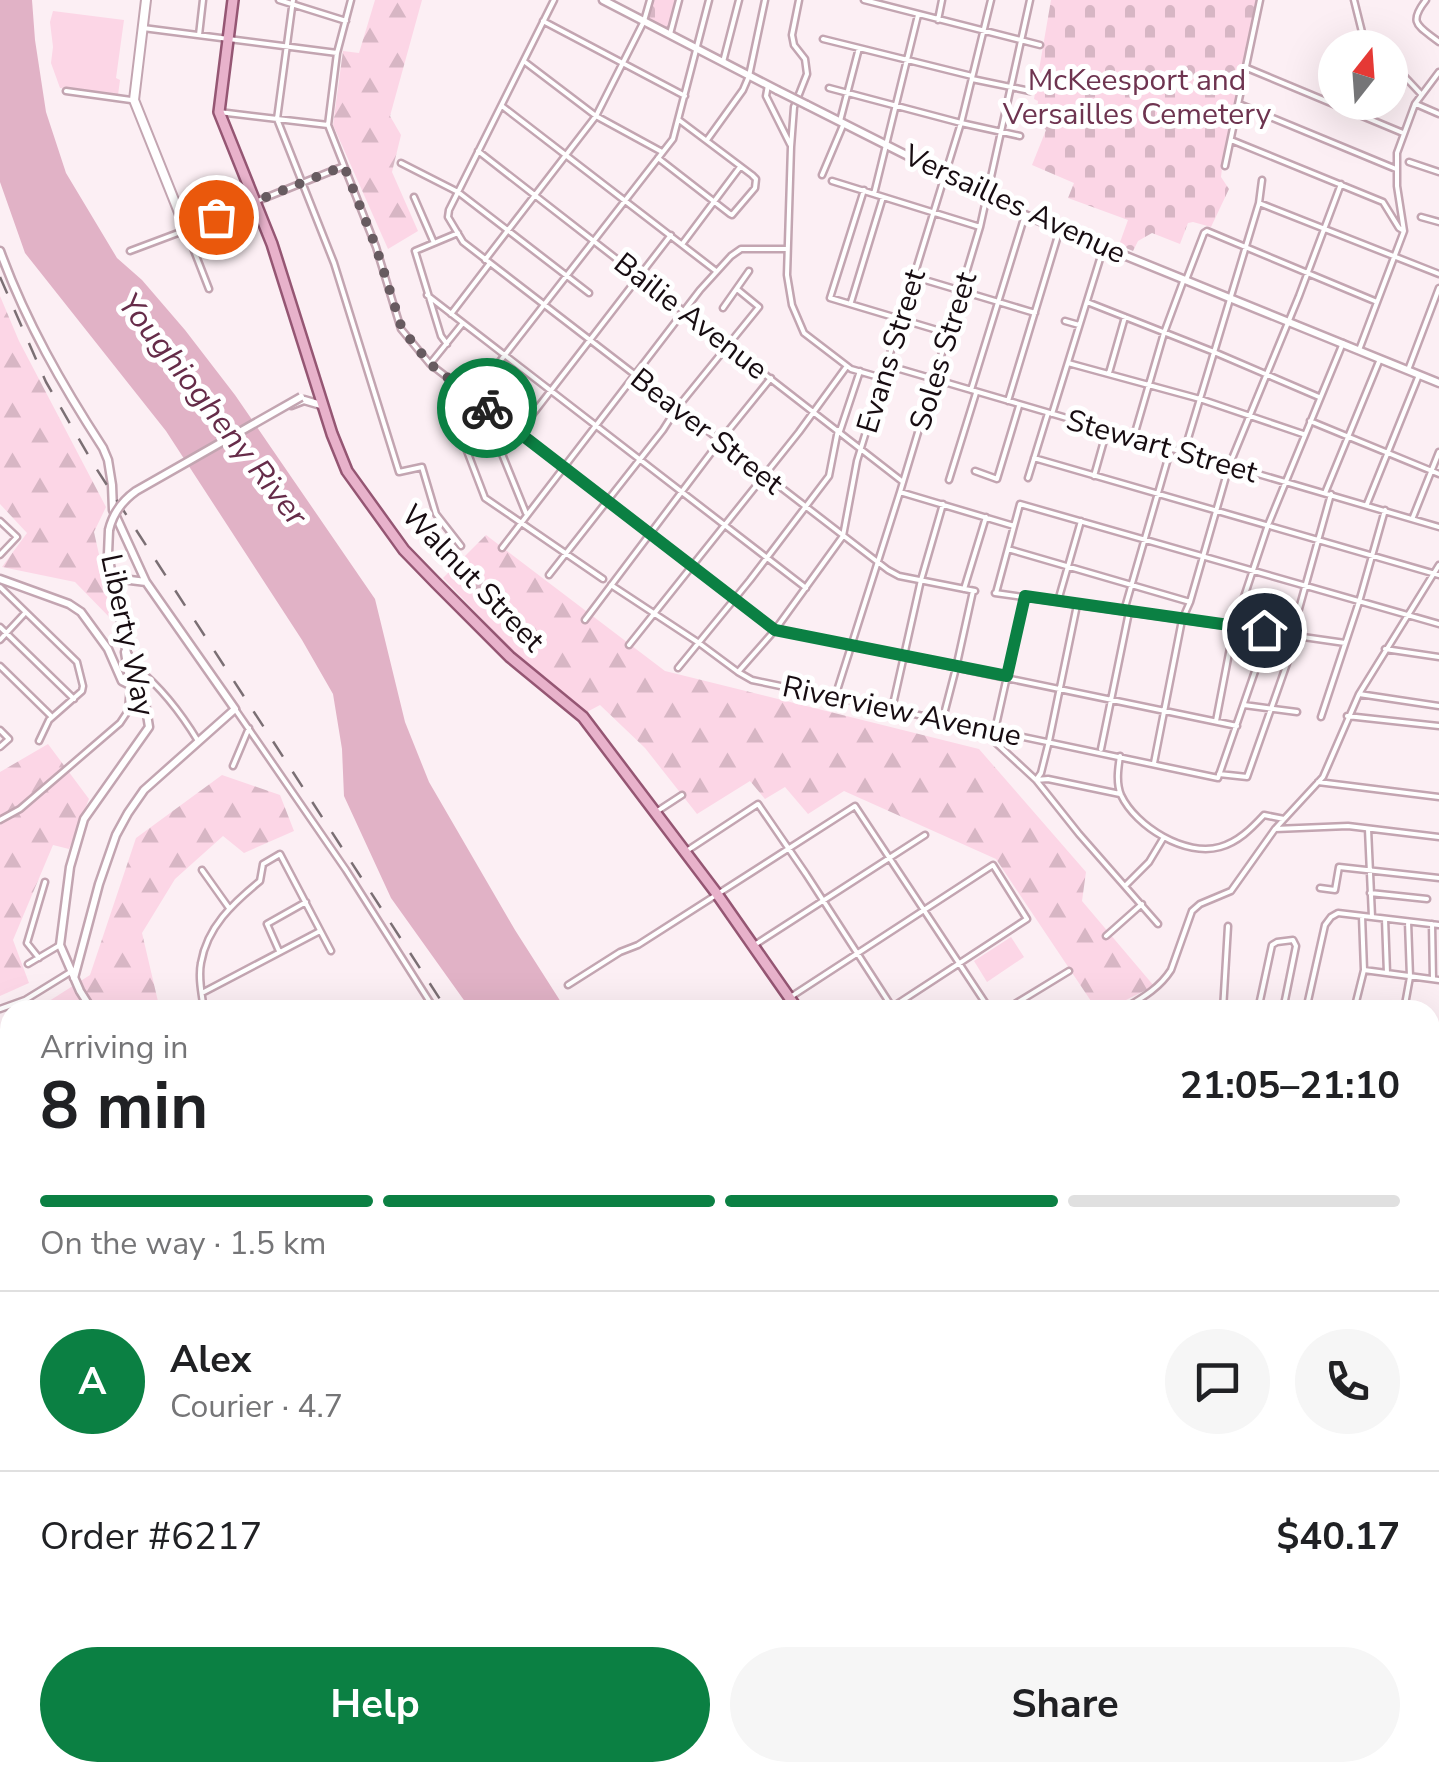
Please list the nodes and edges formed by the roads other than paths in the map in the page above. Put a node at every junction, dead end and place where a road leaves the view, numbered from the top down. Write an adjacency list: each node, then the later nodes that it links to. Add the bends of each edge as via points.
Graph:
1 (146, 0): 29 (main road)
2 (202, 0): 32 (street)
3 (233, 0): 34 (main road, Walnut Street)
4 (279, 0): 22 (street)
5 (351, 0): 26 (street)
6 (554, 0): 27 (street)
7 (603, 0): 28 (street, Versailles Avenue)
8 (650, 0): 28 (street)
9 (679, 0): 33 (street)
10 (709, 0): 41 (street)
11 (738, 0): 46 (street)
12 (765, 0): 49 (street)
13 (799, 0): 79 (street, via 792,34 807,74 794,107)
14 (864, 0): 23 (street)
15 (904, 0): 23 (street)
16 (942, 0): 25 (street)
17 (990, 0): 31 (street, Evans Street)
18 (1030, 0): 36 (street, Soles Street)
19 (1260, 0): 47 (street)
20 (1354, 0): 30 (street)
21 (1426, 0): 37 (street, via 1415,15 1418,26)
22 (293, 2): 26 (street); 39 (street)
23 (902, 10): 24 (street)
24 (918, 15): 25 (street); 44 (street)
25 (938, 20): 31 (street)
26 (346, 21): 42 (street)
27 (543, 21): 43 (street); 45 (street)
28 (644, 21): 33 (street, Versailles Avenue); 45 (street)
29 (143, 28): 32 (street); 60 (main road)
30 (1362, 30)
31 (984, 31): 36 (street); 50 (street, Evans Street)
32 (199, 35): 34 (street)
33 (670, 35): 41 (street, Versailles Avenue)
34 (228, 38): 39 (street); 65 (main road, Walnut Street)
35 (823, 40): 40 (street)
36 (1021, 40): 38 (street); 53 (street, Soles Street)
37 (1439, 42)
38 (1040, 45)
39 (286, 46): 42 (street); 68 (street)
40 (859, 48): 44 (street); 57 (street)
41 (698, 49): 46 (street, Versailles Avenue); 59 (street)
42 (337, 53): 72 (street)
43 (524, 61): 63 (street); 67 (street)
44 (907, 61): 50 (street); 64 (street)
45 (623, 62): 59 (street); 67 (street)
46 (723, 62): 49 (street, Versailles Avenue)
47 (1246, 68): 61 (street); 74 (street)
48 (1439, 72): 58 (street)
49 (749, 76): 52 (street, Versailles Avenue); 77 (street)
50 (972, 77): 53 (street); 71 (street, Evans Street)
51 (1408, 80): 58 (street)
52 (768, 85): 70 (street, Versailles Avenue, bridge); 79 (street, via 766,96)
53 (1010, 87): 56 (street); 73 (street, Soles Street)
54 (829, 88): 57 (street)
55 (66, 91): 60 (street)
56 (1030, 91)
57 (848, 94): 64 (street); 70 (street)
58 (1422, 94): 62 (street)
59 (685, 96): 69 (street)
60 (134, 100): 115 (main road)
61 (1239, 104): 76 (street); 89 (street)
62 (1415, 104): 66 (street); 74 (street)
63 (501, 105): 80 (street); 82 (street)
64 (896, 105): 71 (street); 78 (street)
65 (219, 112): 68 (street); 104 (main road, Walnut Street)
66 (1439, 114)
67 (596, 116): 81 (street); 82 (street)
68 (276, 119): 72 (street); 95 (street)
69 (679, 120): 77 (street); 81 (street)
70 (842, 122): 78 (street, Versailles Avenue); 92 (street)
71 (961, 123): 73 (street); 91 (street, Evans Street)
72 (328, 125): 86 (street)
73 (1000, 130): 75 (street); 101 (street, Soles Street)
74 (1404, 133): 89 (street)
75 (1020, 136)
76 (1231, 140): 87 (street); 96 (street)
77 (706, 141): 88 (street)
78 (886, 144): 91 (street, Versailles Avenue); 99 (street)
79 (791, 147): 125 (street)
80 (478, 151): 98 (street); 100 (street, Bailie Avenue)
81 (662, 152): 83 (street)
82 (567, 155): 100 (street); 105 (street)
83 (657, 158): 105 (street); 106 (street)
84 (1409, 162): 90 (street)
85 (401, 163): 98 (street)
86 (344, 166): 95 (street); 170 (street, via 402,329)
87 (1225, 166)
88 (740, 167): 106 (street); 106 (street, via 756,178 755,188 732,215)
89 (1396, 169): 117 (street)
90 (1439, 172)
91 (945, 174): 101 (street, Versailles Avenue); 108 (street, Evans Street)
92 (822, 175)
93 (1262, 180): 107 (street)
94 (832, 181): 97 (street)
95 (303, 183): 104 (street); 250 (street, via 400,472 422,467 436,514)
96 (1341, 184): 113 (street); 117 (street, via 1383,202)
97 (864, 190): 99 (street); 149 (street, via 830,298)
98 (458, 192): 116 (street); 118 (street, via 448,210)
99 (874, 194): 103 (street)
100 (536, 196): 116 (street); 120 (street, Bailie Avenue)
101 (987, 196): 109 (street, Versailles Avenue); 112 (street, Soles Street)
102 (414, 197): 121 (street)
103 (883, 197): 108 (street); 149 (street)
104 (255, 202): 115 (main road); 185 (main road, Walnut Street)
105 (623, 202): 119 (street); 120 (street)
106 (715, 202): 122 (street)
107 (1259, 203): 113 (street); 124 (street)
108 (934, 212): 112 (street); 136 (street, Evans Street)
109 (1025, 215): 114 (street, Versailles Avenue); 145 (street)
110 (1421, 217): 111 (street)
111 (1439, 222)
112 (980, 226): 141 (street, Soles Street)
113 (1323, 228): 128 (street); 132 (street)
114 (1060, 229): 123 (street, Versailles Avenue); 152 (street)
115 (186, 230): 127 (street); 139 (street)
116 (508, 231): 129 (street); 134 (street)
117 (1404, 231): 128 (street)
118 (458, 233): 121 (street); 129 (street, Beaver Street)
119 (671, 236): 122 (street); 135 (street)
120 (592, 240): 134 (street); 135 (street, Bailie Avenue)
121 (434, 243): 143 (street, via 415,251)
122 (682, 244): 130 (street)
123 (1104, 246): 137 (street, Versailles Avenue); 146 (street)
124 (1246, 247): 132 (street); 137 (street, via 1204,233); 144 (street)
125 (788, 249): 130 (street, via 740,249); 173 (street, via 800,327)
126 (0, 251): 269 (street, via 40,344 103,448 113,510)
127 (130, 251)
128 (1396, 258): 133 (street); 147 (street)
129 (487, 261): 148 (street, Beaver Street); 153 (street)
130 (716, 272): 151 (street)
131 (749, 272): 140 (street)
132 (1308, 273): 147 (street); 157 (street)
133 (1439, 274)
134 (566, 276): 142 (street); 148 (street)
135 (639, 277): 151 (street, Bailie Avenue); 162 (street)
136 (914, 277): 141 (street); 155 (street, Evans Street)
137 (1186, 280): 144 (street, Versailles Avenue); 161 (street)
138 (1439, 288): 174 (street)
139 (210, 289)
140 (737, 289): 150 (street); 165 (street, via 758,307)
141 (961, 290): 145 (street); 160 (street, Soles Street)
142 (589, 293)
143 (427, 295): 153 (street); 164 (street)
144 (1230, 297): 157 (street, Versailles Avenue); 167 (street)
145 (998, 301): 152 (street); 187 (street)
146 (1087, 302): 154 (street); 159 (street)
147 (1377, 302): 166 (street)
148 (544, 304): 162 (street, Beaver Street); 168 (street)
149 (850, 304): 155 (street)
150 (724, 308)
151 (684, 312): 165 (street, Bailie Avenue); 177 (street)
152 (1035, 313): 192 (street)
153 (451, 314): 158 (street)
154 (1125, 317): 161 (street); 176 (street)
155 (900, 319): 160 (street); 172 (street, Evans Street)
156 (1065, 321): 159 (street)
157 (1289, 321): 163 (street, Versailles Avenue); 178 (street)
158 (462, 323): 164 (street); 168 (street)
159 (1079, 325): 171 (street)
160 (948, 333): 182 (street, Soles Street)
161 (1164, 333): 167 (street); 184 (street)
162 (591, 340): 177 (street, Beaver Street); 186 (street)
163 (1343, 343): 166 (street, Versailles Avenue); 190 (street)
164 (447, 344): 170 (street)
165 (728, 346): 180 (street, Bailie Avenue); 195 (street)
166 (1359, 350): 169 (street, Versailles Avenue)
167 (1214, 352): 178 (street); 191 (street)
168 (505, 356): 186 (street); 188 (street)
169 (1380, 359): 174 (street, Versailles Avenue); 206 (street)
170 (430, 364): 188 (street)
171 (1068, 364): 176 (street); 197 (street)
172 (886, 365): 181 (street, Evans Street); 182 (street, Stewart Street)
173 (847, 366): 175 (street); 196 (street)
174 (1408, 370): 179 (street, Versailles Avenue)
175 (860, 372): 181 (street); 202 (street)
176 (1108, 373): 184 (street)
177 (636, 375): 195 (street, Beaver Street); 200 (street)
178 (1267, 375): 190 (street); 198 (street)
179 (1420, 375): 183 (street, Versailles Avenue); 212 (street)
180 (772, 378): 196 (street, Bailie Avenue); 207 (street)
181 (883, 379): 208 (street, Evans Street)
182 (932, 380): 187 (street, Stewart Street); 224 (street, Soles Street)
183 (1439, 383)
184 (1149, 385): 191 (street); 205 (street)
185 (317, 386): 189 (street); 194 (main road, Walnut Street)
186 (550, 390): 200 (street); 203 (street)
187 (974, 392): 192 (street, Stewart Street); 223 (street)
188 (473, 397): 203 (street); 241 (street, via 458,422 466,451 485,498)
189 (303, 398): 194 (street); 265 (street, Liberty Way, bridge, via 121,504 109,530)
190 (1319, 398): 199 (street)
191 (1200, 399): 198 (street); 210 (street)
192 (1008, 402): 193 (street, Stewart Street)
193 (1019, 404): 197 (street, Stewart Street); 218 (street, via 996,480)
194 (324, 408): 347 (main road, Walnut Street, via 347,471 404,550 510,657 584,717)
195 (677, 408): 207 (street, Beaver Street); 214 (street)
196 (814, 412): 202 (street, Bailie Avenue); 219 (street)
197 (1050, 413): 201 (street, Stewart Street); 213 (street)
198 (1249, 416): 204 (street); 215 (street)
199 (1310, 422): 204 (street); 206 (street)
200 (596, 426): 214 (street); 216 (street)
201 (1107, 430): 205 (street, Stewart Street); 221 (street)
202 (839, 431): 208 (street, Bailie Avenue); 233 (street, via 829,476)
203 (517, 432): 216 (street); 236 (street, via 502,454)
204 (1304, 434): 225 (street)
205 (1134, 436): 209 (street, Stewart Street)
206 (1348, 438): 212 (street); 229 (street)
207 (720, 441): 219 (street, Beaver Street); 227 (street)
208 (861, 448): 224 (street, Bailie Avenue); 247 (street, Evans Street)
209 (1171, 448): 210 (street, Stewart Street); 228 (street)
210 (1184, 452): 215 (street, Stewart Street)
211 (1439, 452): 217 (street)
212 (1387, 453): 217 (street); 232 (street)
213 (1034, 458): 221 (street); 222 (street)
214 (639, 460): 227 (street); 230 (street)
215 (1230, 466): 225 (street, Stewart Street); 235 (street)
216 (565, 467): 230 (street); 236 (street)
217 (1431, 470): 220 (street); 238 (street)
218 (975, 471)
219 (764, 474): 233 (street, Beaver Street); 242 (street)
220 (1439, 474)
221 (1094, 476): 228 (street)
222 (1028, 478)
223 (949, 480)
224 (903, 482): 226 (street, Soles Street)
225 (1284, 482): 229 (street, Stewart Street); 243 (street)
226 (900, 492): 231 (street); 258 (street, Soles Street)
227 (682, 493): 242 (street); 246 (street)
228 (1158, 494): 235 (street); 248 (street)
229 (1329, 494): 232 (street, Stewart Street); 249 (street)
230 (607, 502): 246 (street); 253 (street)
231 (943, 504): 237 (street); 268 (street)
232 (1366, 504): 234 (street, Stewart Street)
233 (806, 508): 247 (street, Beaver Street); 257 (street)
234 (1385, 510): 238 (street, Stewart Street); 256 (street)
235 (1216, 511): 243 (street); 255 (street)
236 (527, 516): 241 (street)
237 (986, 517): 244 (street); 275 (street)
238 (1413, 518): 245 (street, Stewart Street)
239 (0, 521): 254 (street, via 18,537)
240 (1080, 521): 244 (street, via 1020,504); 248 (street); 261 (street)
241 (521, 524): 251 (street); 253 (street)
242 (724, 525): 257 (street); 260 (street)
243 (1268, 525): 249 (street); 262 (street)
244 (1014, 526): 252 (street)
245 (1439, 527)
246 (650, 534): 260 (street); 270 (street)
247 (843, 536): 258 (street, Beaver Street); 274 (street, Evans Street)
248 (1144, 540): 255 (street); 271 (street)
249 (1319, 540): 256 (street); 272 (street)
250 (462, 546)
251 (502, 548)
252 (1008, 549): 261 (street); 276 (street, via 996,593)
253 (566, 554): 263 (street); 267 (street)
254 (0, 556)
255 (1202, 556): 262 (street); 279 (street)
256 (1372, 556): 264 (street); 280 (street)
257 (766, 558): 274 (street); 277 (street)
258 (877, 562): 268 (street, Beaver Street, via 895,575); 299 (street, Soles Street)
259 (1439, 566): 264 (street)
260 (692, 567): 277 (street); 284 (street)
261 (1068, 567): 271 (street); 278 (street)
262 (1253, 571): 272 (street); 290 (street)
263 (550, 575)
264 (1437, 575): 285 (street)
265 (114, 578): 269 (street); 300 (street, Liberty Way)
266 (0, 579): 310 (street, via 75,608)
267 (603, 579)
268 (921, 580): 275 (street, Beaver Street); 302 (street)
269 (146, 582): 318 (street)
270 (611, 585): 284 (street, Riverview Avenue); 286 (street)
271 (1132, 585): 279 (street); 282 (street)
272 (1305, 586): 280 (street); 294 (street)
273 (0, 587): 283 (street)
274 (806, 588): 291 (street, Evans Street)
275 (964, 588): 307 (street, Beaver Street, via 974,591)
276 (1025, 596): 278 (street); 309 (street)
277 (734, 598): 291 (street); 296 (street)
278 (1058, 602): 281 (street)
279 (1190, 602): 287 (street)
280 (1359, 602): 285 (street); 297 (street)
281 (1077, 604): 282 (street); 311 (street)
282 (1127, 612): 287 (street); 315 (street)
283 (25, 613): 293 (street); 314 (street, via 77,662 83,689)
284 (653, 614): 296 (street, Riverview Avenue); 298 (street)
285 (1408, 616): 288 (street); 301 (street)
286 (584, 620)
287 (1182, 620): 290 (street); 321 (street)
288 (1439, 624)
289 (0, 627): 293 (street)
290 (1234, 627): 292 (street); 327 (street)
291 (775, 630): 299 (street); 308 (street, Evans Street)
292 (1269, 631): 294 (street); 316 (street)
293 (6, 633): 295 (street); 314 (street)
294 (1294, 634): 297 (street); 320 (street)
295 (0, 640)
296 (699, 643): 306 (street); 308 (street, Riverview Avenue)
297 (1345, 643): 325 (street)
298 (629, 645)
299 (853, 646): 302 (street); 313 (street, Soles Street)
300 (126, 648): 304 (street, Liberty Way); 310 (street)
301 (1385, 649): 303 (street); 312 (street)
302 (905, 656): 307 (street); 319 (street)
303 (1439, 657)
304 (134, 665): 334 (street, via 162,690); 381 (street, Liberty Way, via 149,727 84,819)
305 (0, 666): 323 (street)
306 (678, 668)
307 (956, 668): 309 (street); 326 (street)
308 (738, 672): 313 (street, Riverview Avenue)
309 (1007, 676): 311 (street); 332 (street)
310 (130, 685): 349 (street, via 120,722)
311 (1060, 688): 315 (street); 335 (street)
312 (1358, 694): 317 (street); 324 (street)
313 (835, 697): 319 (street, Riverview Avenue)
314 (74, 699): 323 (street)
315 (1112, 700): 321 (street); 337 (street)
316 (1244, 705): 320 (street); 328 (street)
317 (1439, 706)
318 (235, 709): 330 (street); 334 (street)
319 (892, 709): 326 (street, Riverview Avenue)
320 (1272, 709): 322 (street); 341 (street, via 1247,777)
321 (1164, 710): 327 (street); 339 (street)
322 (1297, 712)
323 (52, 716): 333 (street)
324 (1347, 716): 329 (street); 343 (street)
325 (1321, 717)
326 (942, 719): 332 (street, Riverview Avenue)
327 (1216, 722): 328 (street)
328 (1237, 726): 341 (street)
329 (1439, 726)
330 (248, 728): 340 (street); 401 (street)
331 (0, 730): 336 (street, via 10,739)
332 (995, 730): 335 (street, Riverview Avenue); 342 (street, via 998,746)
333 (39, 741)
334 (198, 741): 391 (street, via 144,790 116,835)
335 (1049, 741): 337 (street, Riverview Avenue); 342 (street)
336 (0, 747)
337 (1101, 751): 338 (street, Riverview Avenue)
338 (1120, 756): 339 (street, Riverview Avenue); 345 (street)
339 (1154, 763): 341 (street, Riverview Avenue)
340 (233, 766)
341 (1218, 776)
342 (1036, 780): 345 (street); 362 (street)
343 (1318, 782): 346 (street); 348 (street)
344 (682, 795): 347 (street)
345 (1121, 795): 353 (street)
346 (1439, 797)
347 (656, 812): 356 (main road, Walnut Street)
348 (1284, 819): 350 (street); 353 (street, via 1264,815 1236,840 1209,849)
349 (0, 820)
350 (1275, 829): 351 (street); 406 (street, via 1231,891 1192,911 1172,970)
351 (1368, 829): 354 (street); 359 (street)
352 (925, 835): 357 (street)
353 (1164, 837): 362 (street)
354 (1439, 837)
355 (788, 849): 356 (street, via 758,804); 357 (street, via 855,806); 364 (street); 367 (street)
356 (686, 851): 364 (main road, Walnut Street)
357 (890, 857): 367 (street); 371 (street)
358 (202, 870): 370 (street)
359 (1369, 871): 360 (street); 363 (street, via 1338,867 1336,890); 365 (street)
360 (1439, 878)
361 (45, 882): 386 (street, via 27,943)
362 (1125, 886): 369 (street)
363 (1320, 888)
364 (717, 894): 382 (main road, Walnut Street); 395 (street)
365 (1370, 894): 366 (street); 373 (street)
366 (1427, 899)
367 (824, 900): 382 (street); 385 (street)
368 (306, 902): 370 (street, via 280,854 263,864 260,882); 379 (street); 383 (street, via 267,924)
369 (1142, 904): 376 (street); 380 (street)
370 (229, 908): 396 (street, via 200,963)
371 (924, 910): 385 (street); 387 (street); 387 (street, via 993,865 1027,919)
372 (1362, 916): 373 (street); 389 (street); 410 (street, via 1338,914 1325,925)
373 (1372, 917): 374 (street)
374 (1385, 919): 375 (street); 392 (street)
375 (1408, 922): 377 (street); 393 (street)
376 (1158, 924)
377 (1436, 924): 394 (street)
378 (1228, 926): 407 (street)
379 (320, 931): 383 (street); 384 (street)
380 (1106, 936)
381 (60, 945): 386 (street); 391 (street)
382 (754, 946): 397 (main road, Walnut Street)
383 (280, 951): 396 (street)
384 (331, 951)
385 (856, 954): 397 (street); 402 (street)
386 (39, 958): 388 (street)
387 (960, 963): 403 (street); 404 (street)
388 (28, 964)
389 (1364, 970): 392 (street); 411 (street)
390 (1069, 971): 405 (street)
391 (73, 974): 398 (street); 399 (street)
392 (1388, 974): 393 (street)
393 (1410, 976): 394 (street); 412 (street)
394 (1436, 980)
395 (568, 985)
396 (202, 993): 400 (street)
397 (790, 998)
398 (25, 1000)
399 (87, 1000)
400 (203, 1000)
401 (429, 1000)
402 (885, 1000)
403 (904, 1000)
404 (984, 1000)
405 (1022, 1000)
406 (1138, 1000)
407 (1223, 1000)
408 (1260, 1000): 409 (street, via 1272,945 1294,940)
409 (1286, 1000)
410 (1308, 1000)
411 (1356, 1000)
412 (1406, 1000)

